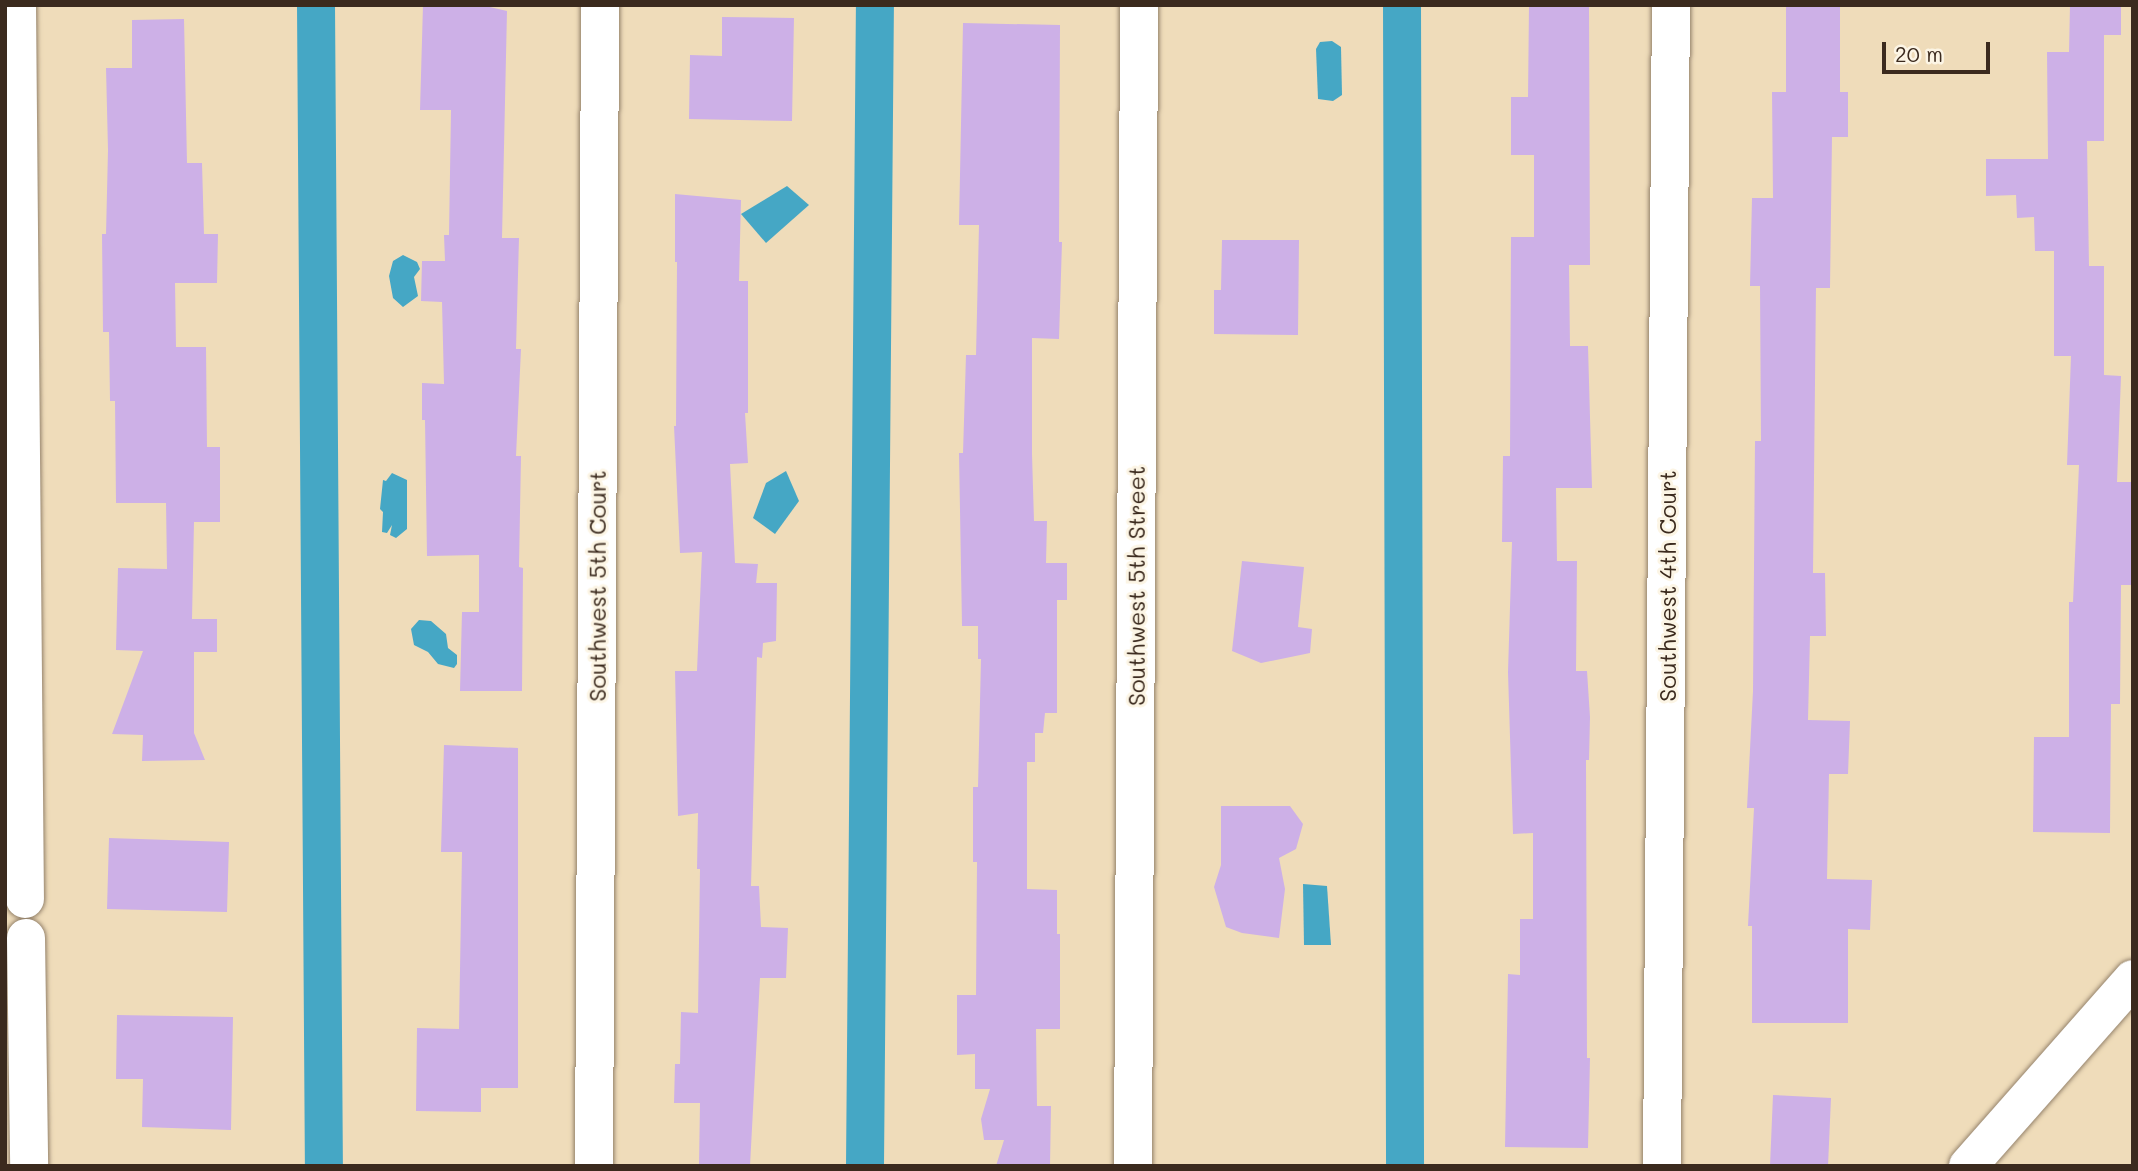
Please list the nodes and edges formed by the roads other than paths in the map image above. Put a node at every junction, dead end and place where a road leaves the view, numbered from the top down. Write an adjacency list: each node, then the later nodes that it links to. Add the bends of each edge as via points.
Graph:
1 (16, 5): 5 (street)
2 (600, 5): 9 (street, Southwest 5th Court)
3 (1139, 5): 10 (street, Southwest 5th Street)
4 (1671, 5): 11 (street, Southwest 4th Court)
5 (24, 899)
6 (26, 938): 8 (street)
7 (2133, 979): 12 (street)
8 (29, 1166)
9 (594, 1166)
10 (1133, 1166)
11 (1662, 1166)
12 (1968, 1166)

